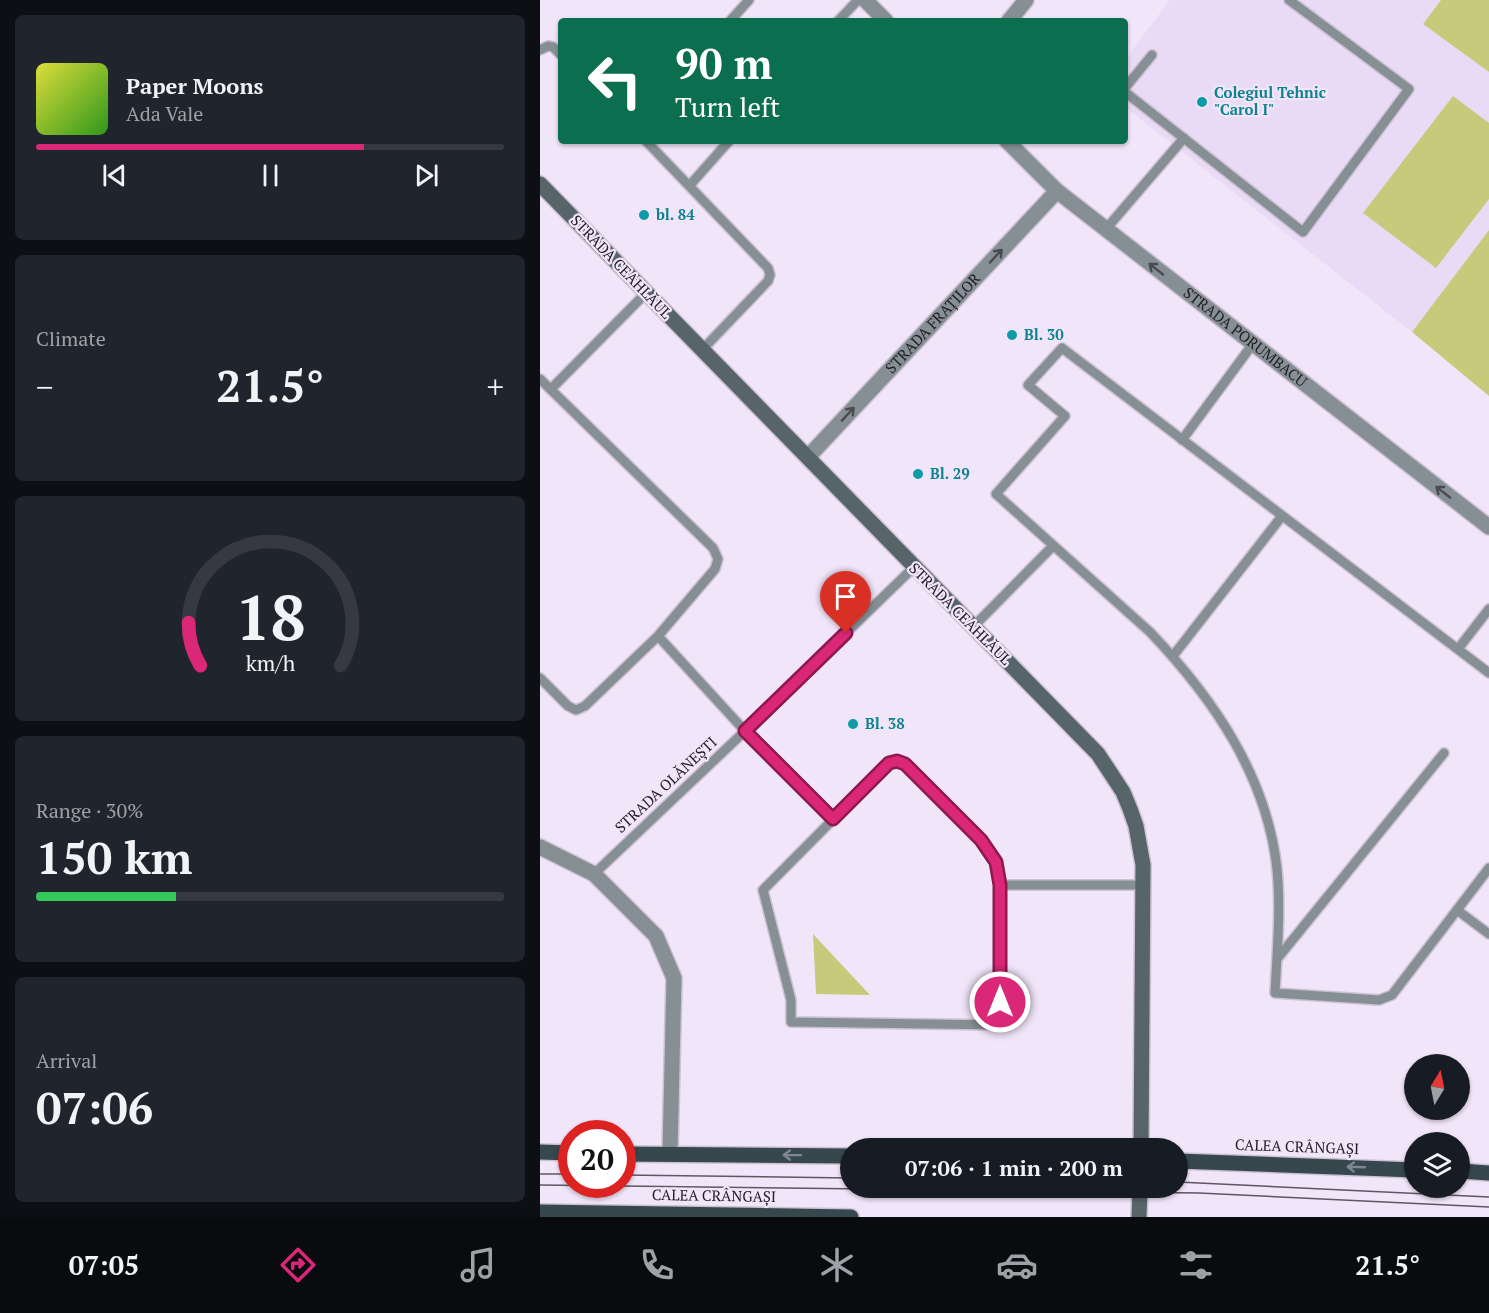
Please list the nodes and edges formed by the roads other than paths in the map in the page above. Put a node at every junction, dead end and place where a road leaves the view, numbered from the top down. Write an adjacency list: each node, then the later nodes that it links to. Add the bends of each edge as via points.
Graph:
1 (749, 0): 6 (lane)
2 (858, 0): 7 (lane)
3 (865, 0): 8 (street)
4 (1026, 0): 9 (street)
5 (1289, 0): 15 (lane, via 1409,88 1303,232)
6 (733, 18)
7 (841, 18)
8 (883, 18)
9 (1012, 18)
10 (540, 50): 11 (lane, via 548,46)
11 (558, 52)
12 (1152, 55): 13 (lane)
13 (1128, 86)
14 (1128, 92): 15 (lane)
15 (1184, 138): 22 (lane)
16 (649, 144): 20 (lane)
17 (726, 144): 20 (lane)
18 (1010, 144): 21 (street, STRADA PORUMBACU)
19 (540, 184): 23 (street, STRADA CEAHLĂUL)
20 (690, 184): 25 (lane, via 768,268 770,275)
21 (1057, 191): 22 (street, STRADA PORUMBACU); 29 (street, STRADA FRAȚILOR, one-way to 21)
22 (1106, 229): 24 (street, STRADA PORUMBACU, one-way to 22)
23 (646, 293): 25 (street, STRADA CEAHLĂUL); 27 (lane)
24 (1252, 345): 28 (lane); 31 (street, STRADA PORUMBACU, one-way to 24)
25 (702, 350): 29 (street, STRADA CEAHLĂUL)
26 (540, 379): 27 (lane)
27 (551, 389): 36 (lane, via 713,548 718,559 715,569)
28 (1182, 440): 30 (lane); 32 (lane, via 1062,348 1028,385 1065,416 996,494)
29 (808, 457): 33 (street, STRADA CEAHLĂUL)
30 (1282, 516): 37 (lane); 38 (lane)
31 (1489, 527)
32 (1053, 546): 35 (lane); 38 (lane)
33 (914, 567): 35 (street, STRADA CEAHLĂUL); 41 (lane, STRADA OLĂNEȘTI)
34 (1489, 609): 37 (lane)
35 (973, 627): 48 (street, STRADA CEAHLĂUL, via 1081,735 1111,772 1136,826)
36 (658, 636): 40 (lane, via 585,706 576,710); 41 (lane)
37 (1458, 649): 39 (lane)
38 (1173, 656): 51 (lane, via 1202,691 1237,745 1261,801 1277,870)
39 (1489, 673)
40 (540, 678)
41 (745, 731): 43 (lane); 46 (lane, STRADA OLĂNEȘTI)
42 (1444, 753): 51 (lane)
43 (833, 819): 47 (lane, via 889,763 905,764 981,840 996,862); 47 (lane, via 763,890 791,1000 790,1022 999,1025)
44 (540, 848): 46 (street)
45 (1489, 868): 49 (lane)
46 (594, 874): 55 (street, via 656,936 674,978)
47 (1000, 885): 48 (lane)
48 (1143, 885): 52 (street, STRADA CEAHLĂUL)
49 (1457, 910): 50 (lane); 51 (lane, via 1392,995 1379,1000 1275,993)
50 (1489, 934)
51 (1277, 959)
52 (1141, 1138)
53 (540, 1152): 54 (main road)
54 (558, 1153)
55 (670, 1153): 56 (main road); 57 (main road, one-way to 55)
56 (636, 1154)
57 (840, 1156)
58 (1188, 1161): 59 (main road, CALEA CRÂNGAȘI, one-way to 58)
59 (1404, 1170)
60 (1470, 1172): 61 (main road)
61 (1489, 1173)
62 (1140, 1198): 66 (street)
63 (540, 1212): 64 (main road, CALEA CRÂNGAȘI)
64 (677, 1215): 65 (main road, CALEA CRÂNGAȘI)
65 (851, 1217)
66 (1139, 1217)

